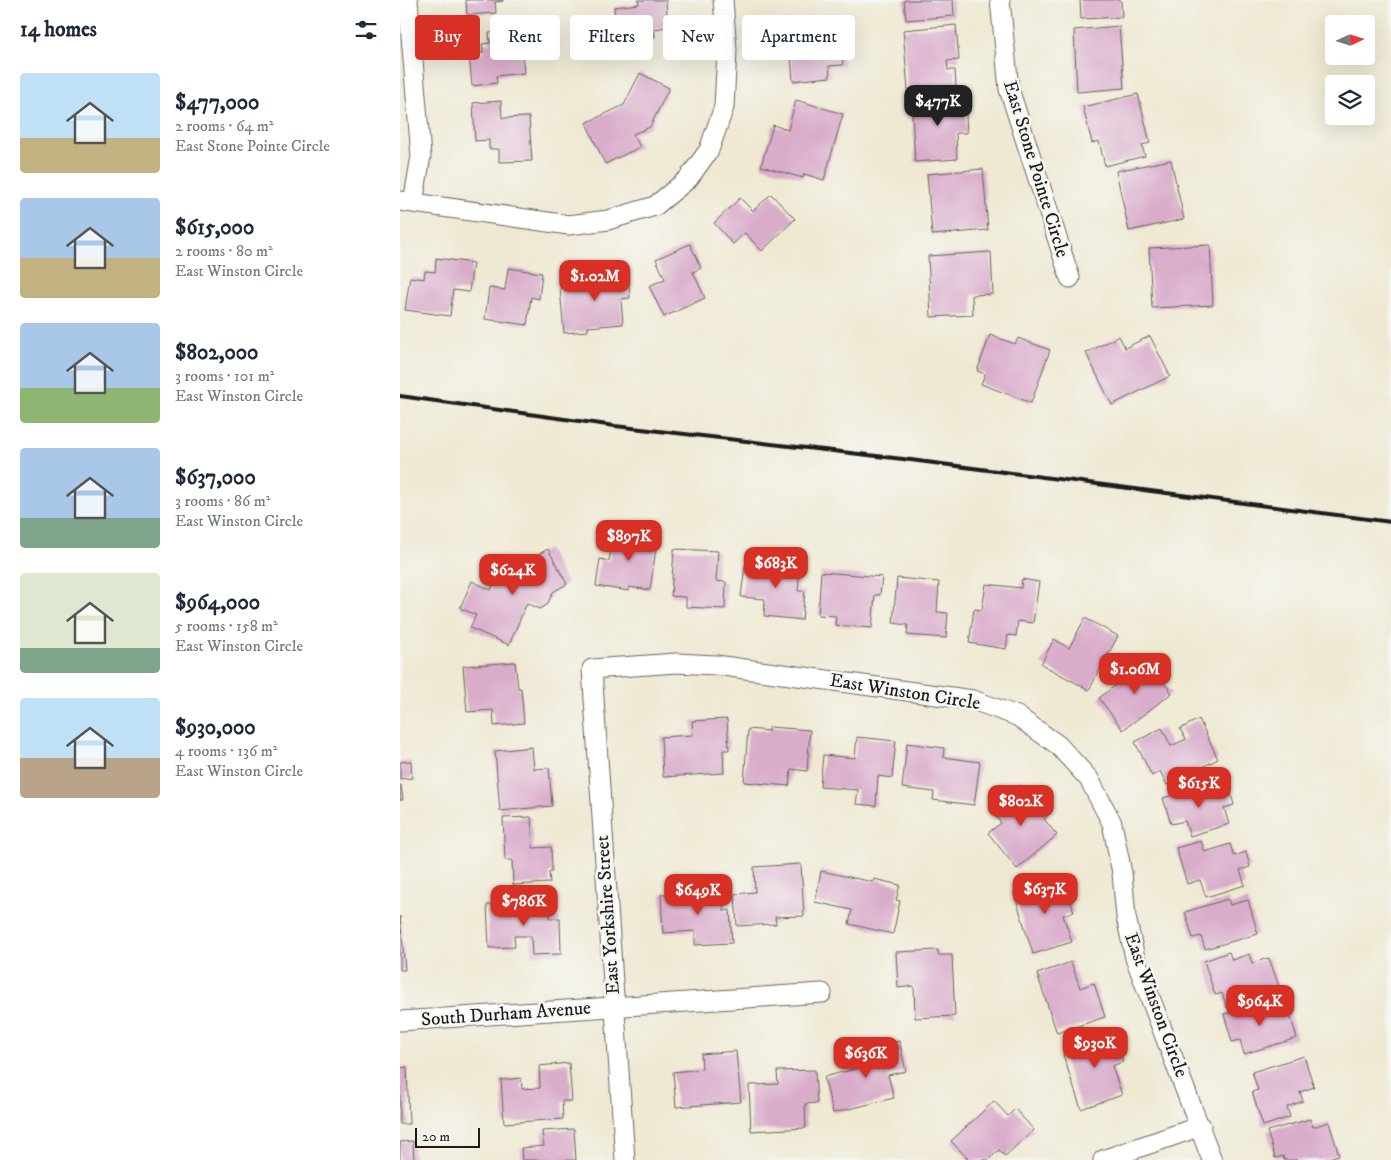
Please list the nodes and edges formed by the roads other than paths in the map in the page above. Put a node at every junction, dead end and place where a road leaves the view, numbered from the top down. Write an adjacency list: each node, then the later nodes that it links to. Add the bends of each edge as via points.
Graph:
1 (408, 0): 4 (street, via 421,156)
2 (723, 0): 4 (street, via 727,50 724,107 709,150 688,179 655,206 608,220 569,225)
3 (1000, 0): 5 (street, East Stone Pointe Circle, via 1008,89)
4 (406, 202)
5 (1070, 278)
6 (592, 669): 8 (street, East Yorkshire Street); 10 (street, East Winston Circle, via 676,663 716,664 973,700 1017,716 1058,745 1089,779 1112,823 1135,958)
7 (822, 993): 8 (street, South Durham Avenue)
8 (614, 1007): 9 (street, South Durham Avenue); 11 (street, East Yorkshire Street)
9 (400, 1021)
10 (1201, 1126): 12 (street); 13 (street, East Winston Circle)
11 (625, 1160)
12 (1103, 1160)
13 (1212, 1160)

